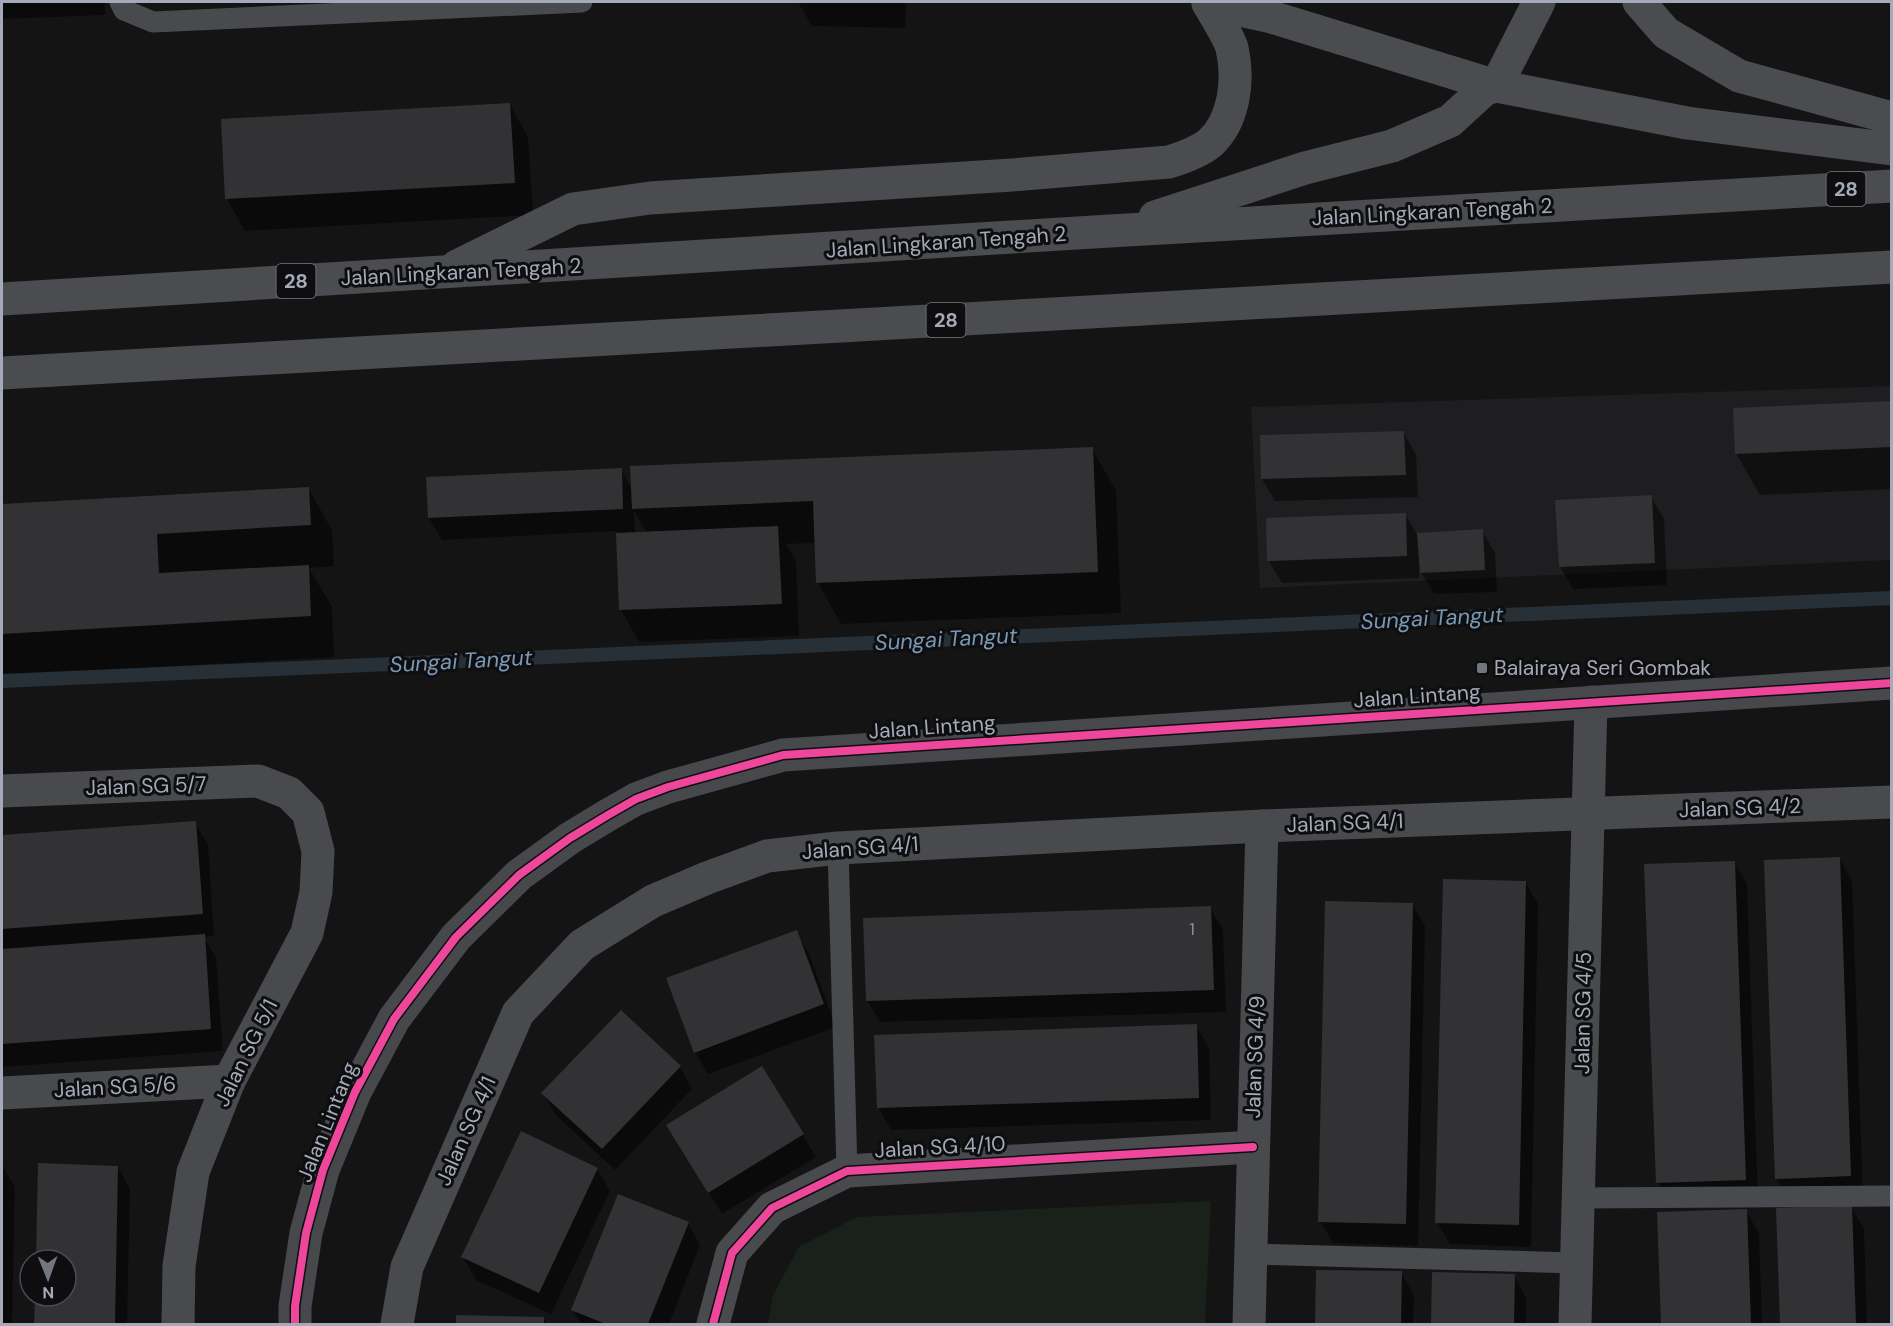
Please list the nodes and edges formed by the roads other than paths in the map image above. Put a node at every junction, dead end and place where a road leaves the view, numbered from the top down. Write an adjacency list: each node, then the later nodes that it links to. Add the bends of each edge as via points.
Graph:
1 (120, 2): 2 (lane, via 124,10 153,22)
2 (582, 2)
3 (1205, 2): 6 (highway, via 1268,16); 12 (highway, via 1232,47 1235,90 1227,121 1210,143 1184,157 1169,162 1012,175 650,198 573,209)
4 (1539, 2): 6 (highway)
5 (1640, 2): 7 (highway, via 1666,33 1739,76)
6 (1496, 86): 8 (highway, via 1687,123); 10 (highway, via 1485,89 1450,121 1392,146 1305,168)
7 (1892, 118)
8 (1892, 149)
9 (1892, 186): 10 (highway, Jalan Lingkaran Tengah 2 / 28)
10 (1110, 231): 12 (highway, Jalan Lingkaran Tengah 2 / 28)
11 (1892, 267): 14 (highway, 28)
12 (444, 273): 13 (highway, Jalan Lingkaran Tengah 2 / 28)
13 (2, 299)
14 (2, 373)
15 (1892, 683): 16 (street, Jalan Lintang)
16 (1591, 702): 20 (street, Jalan SG 4/5); 32 (street, Jalan Lintang, via 783,755 636,799 570,838 519,875 456,937 394,1019 355,1092 323,1170 306,1233)
17 (2, 791): 18 (street, Jalan SG 5/7, via 258,781)
18 (289, 793): 23 (street, Jalan SG 5/1, via 308,812 318,852 316,892 307,933)
19 (1892, 802): 20 (street, Jalan SG 4/2)
20 (1588, 814): 21 (street, Jalan SG 4/1); 28 (street, Jalan SG 4/5)
21 (1262, 826): 22 (street, Jalan SG 4/1); 25 (street, Jalan SG 4/9)
22 (838, 848): 26 (lane); 33 (street, Jalan SG 4/1, via 767,856 652,901 582,945 518,1013 407,1267)
23 (229, 1081): 24 (street, Jalan SG 5/6); 31 (street, Jalan SG 5/1, via 193,1172 179,1266)
24 (2, 1093)
25 (1253, 1147): 26 (street, Jalan SG 4/10); 29 (street, Jalan SG 4/9)
26 (847, 1171): 34 (street, Jalan SG 4/10, via 772,1208 732,1253)
27 (1892, 1196): 28 (lane)
28 (1578, 1198): 30 (street, Jalan SG 4/5)
29 (1250, 1254): 30 (lane); 35 (street, Jalan SG 4/9)
30 (1576, 1263): 36 (street, Jalan SG 4/5)
31 (178, 1324)
32 (295, 1324)
33 (397, 1324)
34 (713, 1324)
35 (1249, 1324)
36 (1575, 1324)

